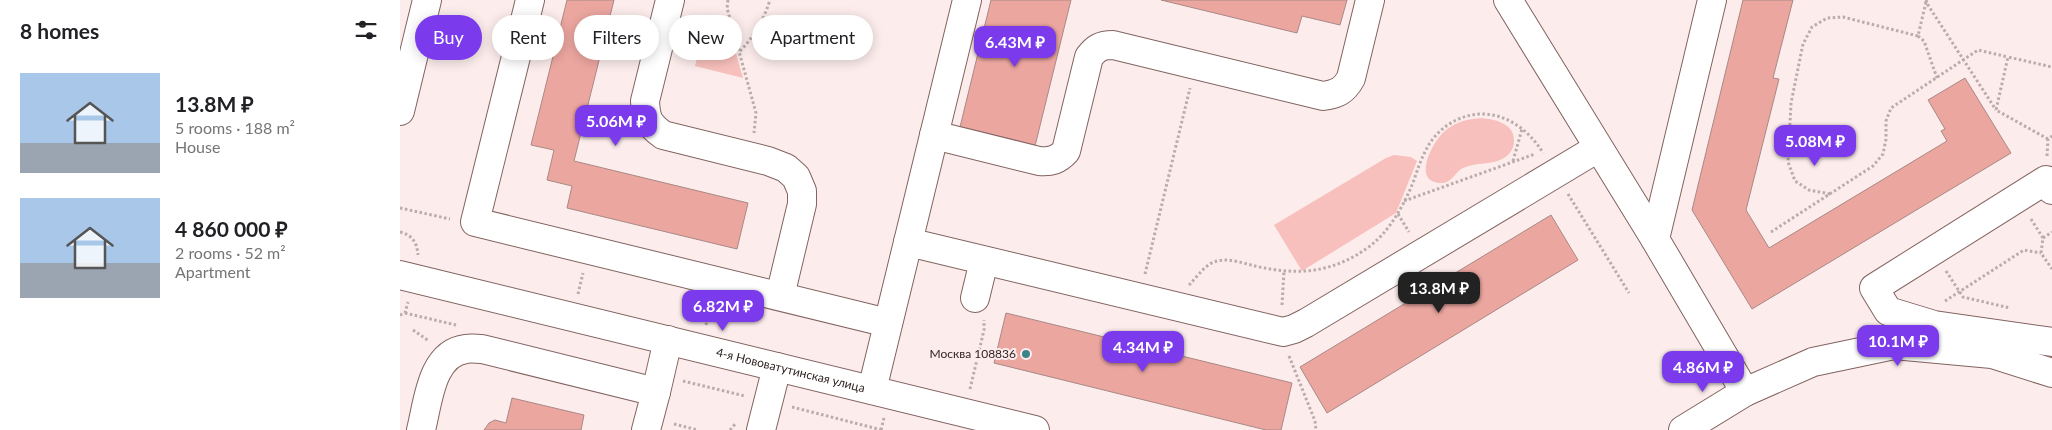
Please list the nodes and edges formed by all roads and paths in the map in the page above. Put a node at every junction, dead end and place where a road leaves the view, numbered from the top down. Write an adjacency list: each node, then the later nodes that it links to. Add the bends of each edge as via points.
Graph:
1 (427, 0): 22 (street)
2 (530, 0): 48 (street, via 476,222)
3 (728, 0): 12 (path)
4 (770, 0): 14 (path, via 766,13)
5 (967, 0): 24 (street)
6 (1370, 0): 18 (street, via 1350,78 1345,88 1336,94 1323,96)
7 (1508, 0): 26 (street)
8 (1712, 0): 39 (street)
9 (1926, 1): 13 (path); 17 (path)
10 (667, 11): 11 (path); 27 (street, via 645,101 646,116 652,127 663,135)
11 (691, 15)
12 (730, 15)
13 (1918, 36): 20 (path, via 1924,41); 31 (path, via 1843,16 1827,18 1812,27 1803,44 1791,103 1788,162 1795,181 1809,190)
14 (742, 49)
15 (2008, 57): 17 (path, via 1978,50); 19 (path); 21 (path)
16 (742, 59): 27 (path, via 756,112 756,126)
17 (1964, 60): 20 (path); 21 (path)
18 (1196, 65): 24 (street, via 1113,45 1095,49 1089,57 1066,150 1051,162); 50 (path)
19 (2052, 67)
20 (1937, 78): 31 (path, via 1891,108 1886,121 1883,154 1873,166)
21 (1996, 110): 25 (path)
22 (400, 111)
23 (1522, 129): 28 (path); 29 (path, via 1537,142); 33 (path, via 1490,114 1459,118 1445,126 1425,152)
24 (934, 135): 40 (street)
25 (2048, 139)
26 (1598, 148): 29 (street); 39 (street)
27 (748, 156): 48 (street, via 786,168 796,177 802,191 802,204)
28 (1513, 162): 29 (path); 33 (path)
29 (1549, 162): 47 (path); 51 (street, via 1294,329 1282,332 1262,329)
30 (2052, 190): 32 (street, via 2046,180)
31 (1830, 194): 36 (path)
32 (2018, 197): 38 (path); 41 (street)
33 (1404, 201): 51 (path, via 1388,229 1356,256 1322,269 1295,272 1222,260 1206,267)
34 (400, 208): 35 (path)
35 (426, 214)
36 (1771, 232)
37 (2052, 232): 38 (path)
38 (2043, 238): 42 (path)
39 (1655, 239): 62 (street)
40 (908, 242): 43 (street); 53 (street)
41 (1932, 251): 46 (path); 54 (street, via 1874,288 1888,311)
42 (2041, 253): 44 (path); 46 (path, via 2024,250)
43 (984, 261): 49 (street); 50 (street)
44 (2052, 269)
45 (400, 275): 55 (street, 4-я Нововатутинская улица)
46 (1960, 292): 52 (path, via 1963,297); 54 (path, via 1932,309)
47 (1629, 293)
48 (780, 296): 53 (street)
49 (975, 298): 60 (path, via 985,326)
50 (1139, 299): 51 (street)
51 (1171, 306)
52 (2016, 310)
53 (888, 322): 59 (street)
54 (1929, 323): 56 (street)
55 (668, 340): 57 (street, 4-я Нововатутинская улица); 61 (street)
56 (2052, 342)
57 (777, 367): 59 (street, 4-я Нововатутинская улица); 66 (street)
58 (2052, 373): 62 (street, via 1992,354 1894,345 1813,362)
59 (872, 390): 68 (street, 4-я Нововатутинская улица)
60 (970, 390)
61 (656, 392): 64 (street, via 482,349 466,349 451,354 441,364 432,384); 65 (street)
62 (1745, 392): 69 (street)
63 (884, 417): 67 (path)
64 (421, 430)
65 (646, 430)
66 (761, 430)
67 (881, 430)
68 (1036, 430)
69 (1683, 430)

